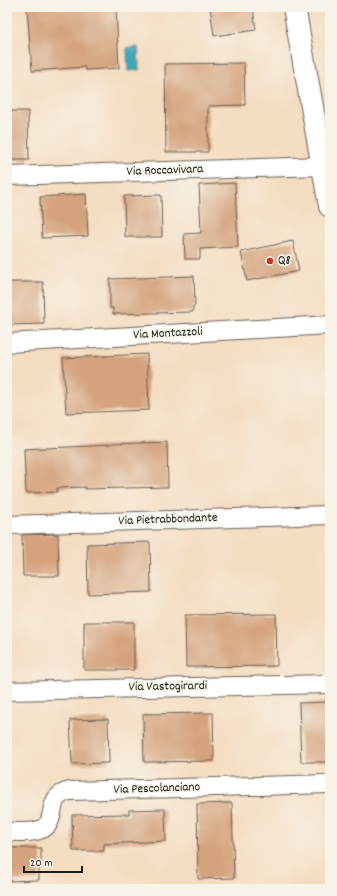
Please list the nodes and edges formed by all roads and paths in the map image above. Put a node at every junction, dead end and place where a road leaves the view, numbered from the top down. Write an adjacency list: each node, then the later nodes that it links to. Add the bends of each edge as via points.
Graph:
1 (294, 7): 2 (street)
2 (323, 166): 3 (street, Via Roccavivara); 4 (street)
3 (7, 176)
4 (330, 206)
5 (330, 325): 6 (street, Via Montazzoli)
6 (7, 343)
7 (330, 515): 8 (street, Via Pietrabbondante)
8 (7, 525)
9 (330, 684): 10 (street, Via Vastogirardi)
10 (7, 691)
11 (330, 784): 12 (street, Via Pescolanciano, via 70,791 57,798 49,822 42,829)
12 (7, 832)

